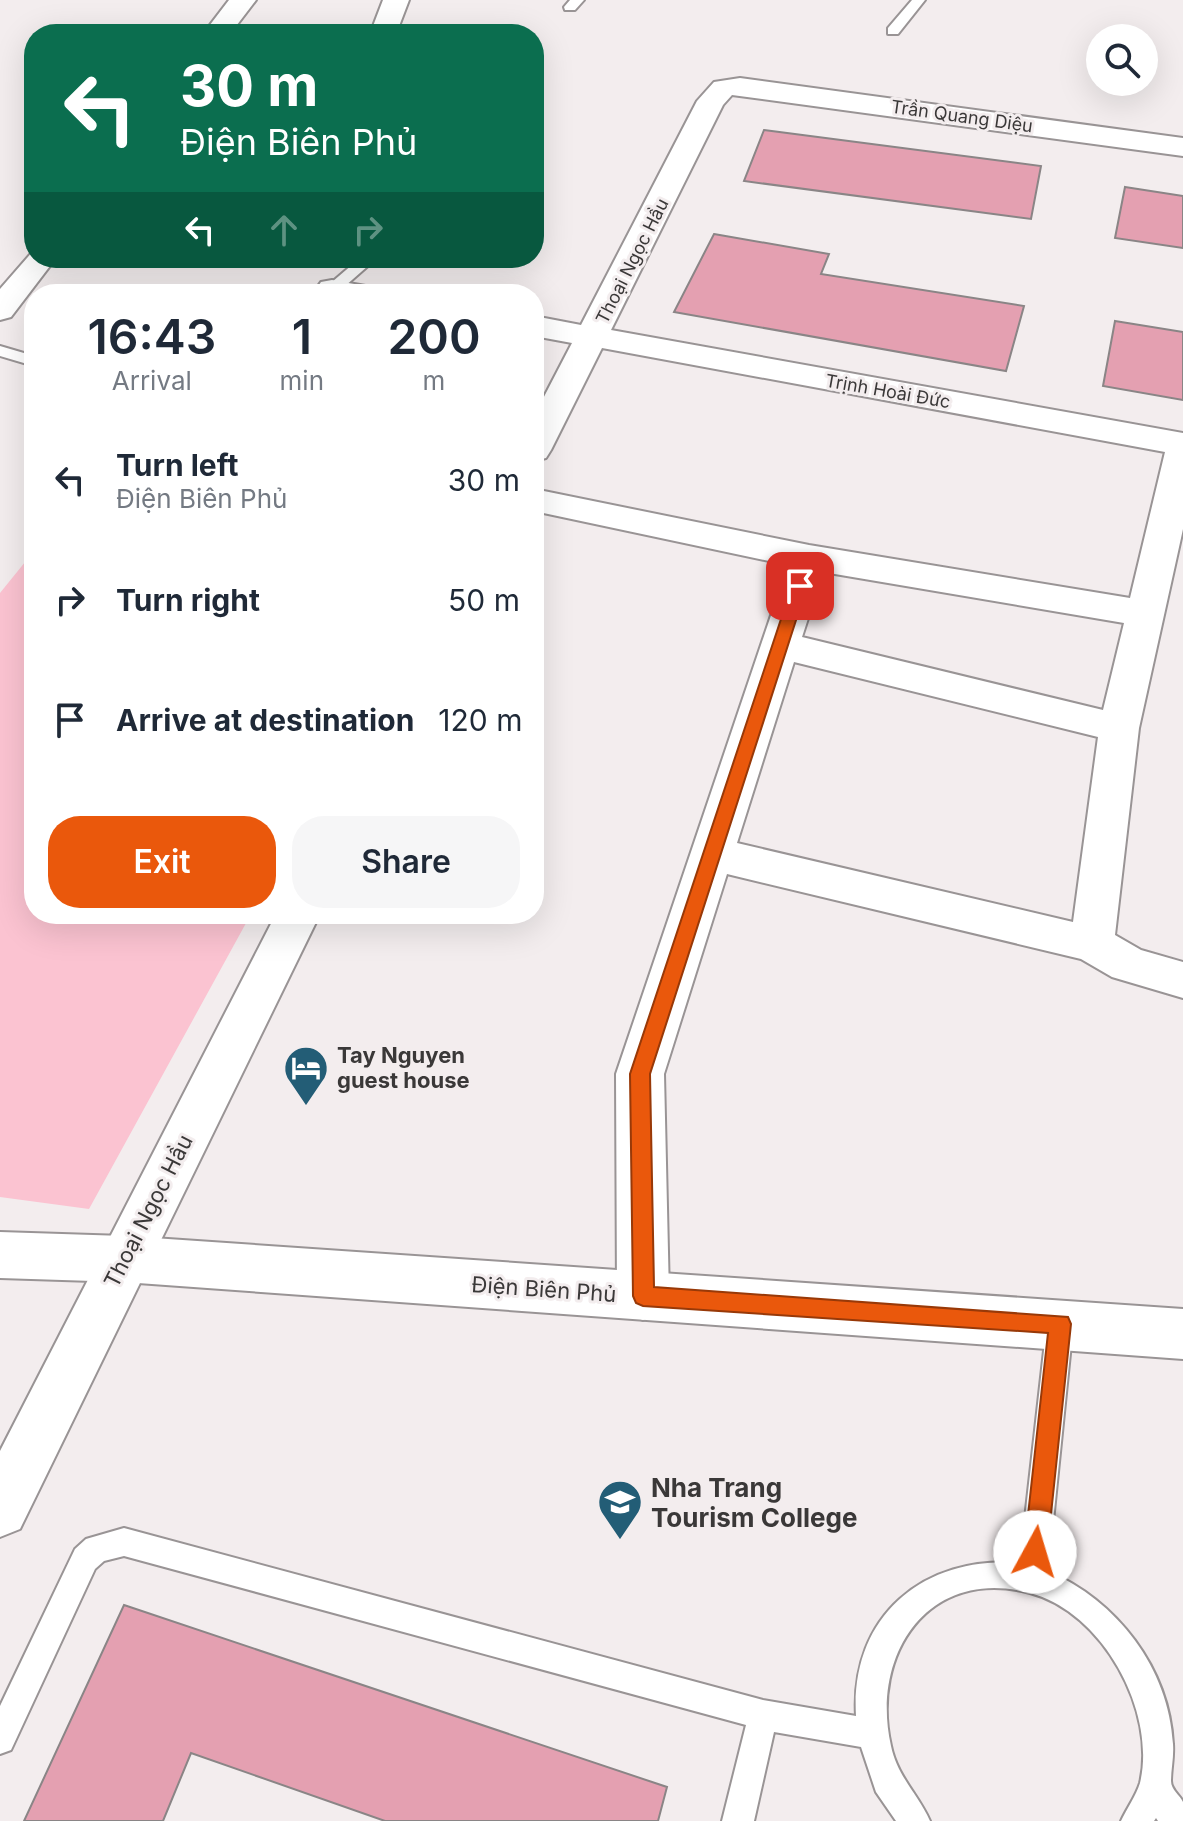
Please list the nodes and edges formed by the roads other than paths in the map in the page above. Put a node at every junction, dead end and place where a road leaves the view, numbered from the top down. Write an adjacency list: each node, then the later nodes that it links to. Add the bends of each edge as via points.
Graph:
1 (243, 0): 4 (street)
2 (396, 0): 5 (street)
3 (919, 0): 6 (lane)
4 (224, 24)
5 (387, 24)
6 (893, 31)
7 (740, 86): 8 (street, Trần Quang Diệu); 14 (street, Thoại Ngọc Hầu, via 724,88 711,101)
8 (1183, 147)
9 (33, 268): 12 (street)
10 (360, 268): 11 (lane)
11 (346, 284)
12 (0, 310)
13 (544, 328): 14 (street, Trịnh Hoài Đức)
14 (594, 338): 17 (street, Thoại Ngọc Hầu); 18 (street, Trịnh Hoài Đức)
15 (0, 351): 16 (lane)
16 (24, 358)
17 (544, 431)
18 (1183, 447): 21 (street)
19 (544, 502): 20 (street)
20 (809, 557): 21 (street); 22 (street)
21 (1148, 614): 23 (street)
22 (780, 645): 23 (street); 24 (street)
23 (1119, 728): 26 (street)
24 (710, 853): 26 (street); 30 (street, via 640,1074)
25 (293, 924): 29 (street, Thoại Ngọc Hầu)
26 (1092, 944): 27 (street, via 1128,964)
27 (1183, 980)
28 (0, 1255): 29 (street, Điện Biên Phủ)
29 (124, 1259): 30 (street, Điện Biên Phủ); 33 (street, Thoại Ngọc Hầu)
30 (643, 1296): 31 (street, Điện Biên Phủ)
31 (1060, 1324): 32 (street, Điện Biên Phủ); 34 (lane)
32 (1183, 1334)
33 (0, 1509)
34 (1033, 1579): 36 (lane, via 985,1574 941,1584 904,1610 881,1645 870,1687); 38 (lane, via 1078,1601 1118,1637 1145,1684 1158,1736)
35 (763, 1715): 36 (lane); 37 (lane, via 124,1542 96,1549 85,1559); 39 (lane)
36 (872, 1734): 40 (lane, via 887,1781)
37 (0, 1739)
38 (1154, 1788): 41 (lane); 42 (lane)
39 (738, 1821)
40 (914, 1821)
41 (1137, 1821)
42 (1177, 1821)

